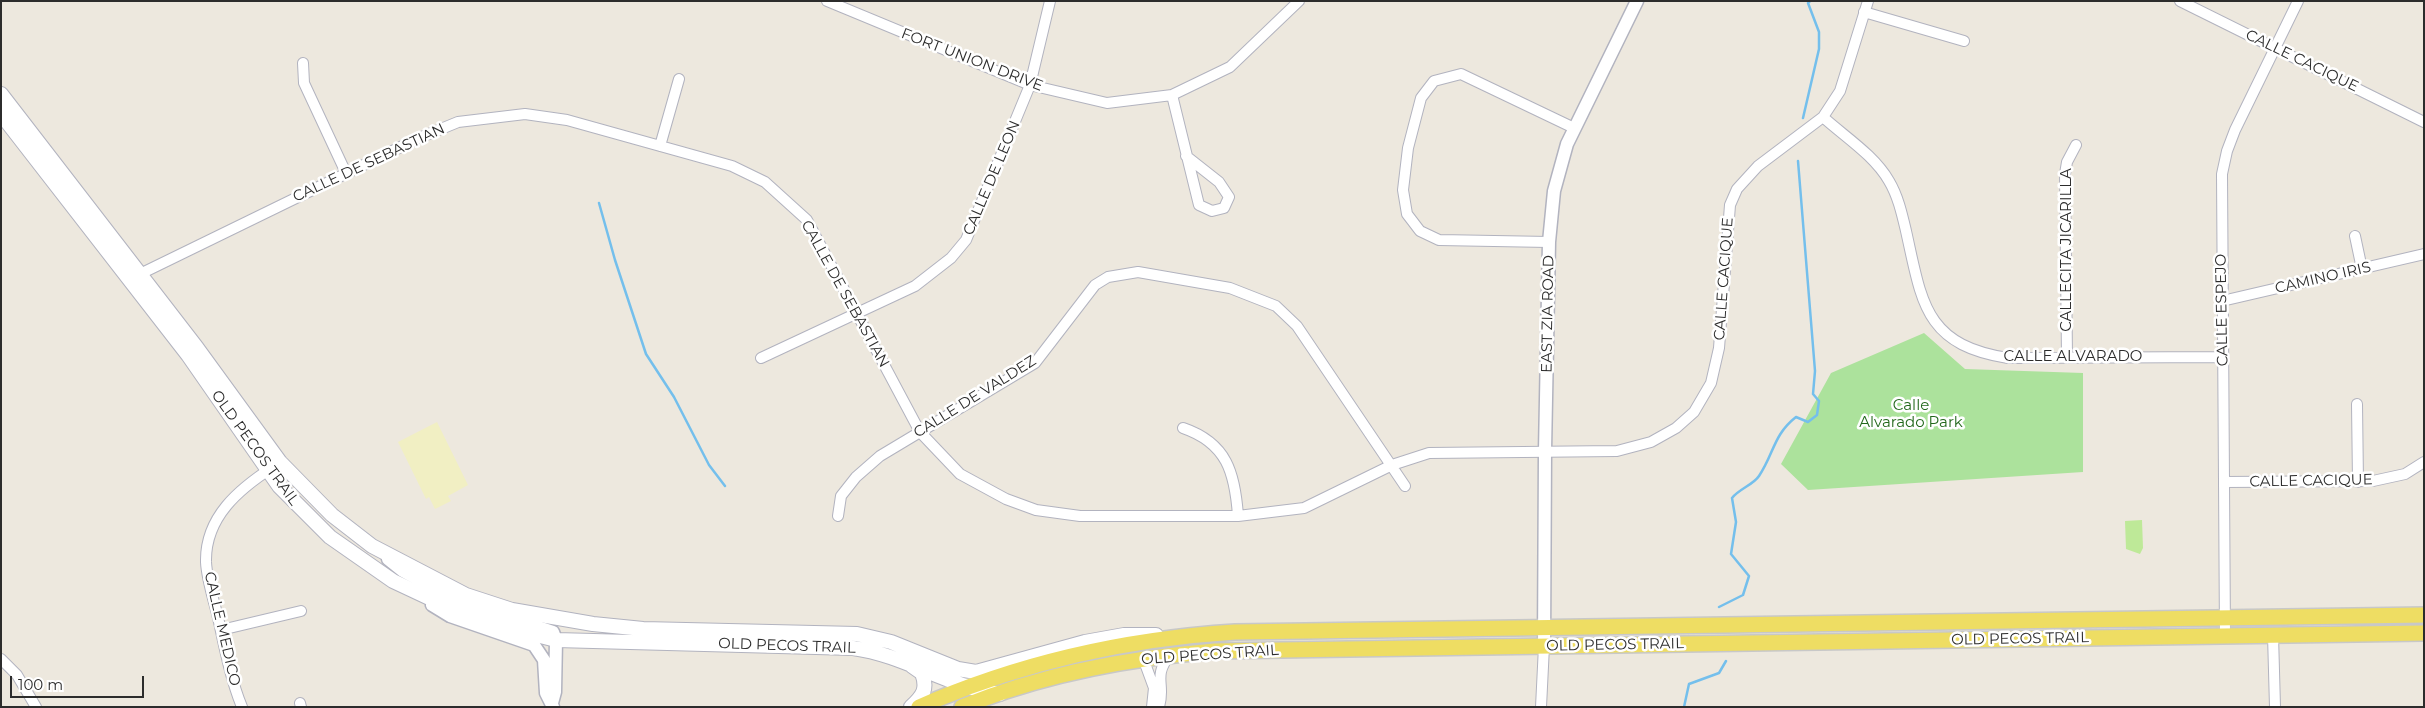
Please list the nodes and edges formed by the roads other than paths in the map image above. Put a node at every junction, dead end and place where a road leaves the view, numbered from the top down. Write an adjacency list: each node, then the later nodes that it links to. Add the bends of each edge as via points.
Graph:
1 (827, 1): 13 (street, FORT UNION DRIVE)
2 (1050, 1): 13 (street, CALLE DE LEON)
3 (1299, 1): 15 (street, FORT UNION DRIVE, via 1230,67)
4 (1868, 1): 8 (street, CALLE CACIQUE)
5 (2180, 1): 10 (street, CALLE CACIQUE)
6 (2298, 1): 10 (street, CALLE ESPEJO)
7 (1635, 2): 19 (street, EAST ZIA ROAD)
8 (1864, 12): 9 (street); 17 (street, CALLE CACIQUE, via 1840,91)
9 (1964, 41)
10 (2275, 48): 18 (street, CALLE CACIQUE); 29 (street, CALLE ESPEJO, via 2233,135 2224,162 2221,195)
11 (303, 63): 23 (street, via 304,83)
12 (679, 79): 21 (street)
13 (1030, 85): 15 (street, FORT UNION DRIVE, via 1107,103); 30 (street, CALLE DE LEON, via 966,240 952,258 915,286)
14 (1, 94): 28 (main road, OLD PECOS TRAIL)
15 (1172, 95): 22 (street)
16 (1, 114): 28 (main road, OLD PECOS TRAIL)
17 (1823, 117): 33 (street, CALLE ALVARADO, via 1880,167 1890,181 1902,214 1921,298 1943,332 1981,354 2008,358); 37 (street, CALLE CACIQUE, via 1758,166 1737,189 1730,205 1719,348 1711,383 1694,412 1676,428 1642,444 1617,451)
18 (2424, 122)
19 (1574, 128): 25 (street, EAST ZIA ROAD, via 1561,159); 25 (street, via 1461,74 1434,81 1421,98 1408,148 1403,190 1407,214 1420,231 1439,240)
20 (2076, 145): 33 (street, CALLECITA JICARILLA, via 2067,162 2066,174)
21 (660, 146): 23 (street, CALLE DE SEBASTIAN, via 567,120 525,114 458,122); 30 (street, CALLE DE SEBASTIAN, via 732,166 765,182 807,220)
22 (1186, 156): 22 (street, via 1224,186 1229,197 1224,208 1212,211 1199,205)
23 (346, 173): 28 (street, CALLE DE SEBASTIAN)
24 (2355, 236): 27 (street)
25 (1549, 242): 37 (street, EAST ZIA ROAD)
26 (2424, 254): 27 (street, CAMINO IRIS)
27 (2362, 269): 29 (street, CAMINO IRIS)
28 (135, 277): 38 (main road, OLD PECOS TRAIL); 41 (main road, OLD PECOS TRAIL)
29 (2222, 301): 31 (street, CALLE ESPEJO)
30 (857, 312): 32 (street, CALLE DE LEON); 36 (street, CALLE DE SEBASTIAN)
31 (2223, 357): 33 (street, CALLE ALVARADO); 42 (street, CALLE ESPEJO)
32 (761, 358)
33 (2067, 358)
34 (2357, 404): 43 (street)
35 (1183, 428): 46 (street, via 1201,434 1226,458 1236,486)
36 (920, 432): 40 (street, CALLE DE VALDEZ, via 1034,363 1095,285 1108,277 1138,272 1230,288 1276,306 1297,326); 45 (street, CALLE DE VALDEZ, via 880,456 856,477 842,496); 46 (street, CALLE DE SEBASTIAN, via 960,474 1036,510 1080,516)
37 (1545, 452): 40 (street, CALLE DE SEBASTIAN, via 1429,453); 52 (street, EAST ZIA ROAD)
38 (280, 462): 41 (street, CALLE MEDICO); 47 (main road, OLD PECOS TRAIL, via 332,515)
39 (2424, 462): 43 (street, CALLE CACIQUE, via 2397,477)
40 (1392, 465): 44 (street, CALLE DE VALDEZ); 46 (street, CALLE DE SEBASTIAN, via 1304,508)
41 (268, 470): 48 (main road, OLD PECOS TRAIL, via 296,505 330,537); 53 (street, CALLE MEDICO, via 224,506 212,530 206,564)
42 (2224, 482): 43 (street, CALLE CACIQUE); 51 (street, CALLE ESPEJO)
43 (2358, 482)
44 (1405, 486)
45 (838, 516)
46 (1238, 516)
47 (372, 546): 57 (main road, OLD PECOS TRAIL, via 466,594 512,610 643,629 857,634 891,642 958,669 976,672 1100,639 1124,635); 59 (street, via 403,570 444,594 482,610 547,628)
48 (406, 589): 59 (main road, OLD PECOS TRAIL, via 474,619); 67 (street, via 450,616 534,646 544,660)
49 (301, 610): 53 (street)
50 (2424, 616): 51 (main road, OLD PECOS TRAIL)
51 (2225, 619): 52 (main road, OLD PECOS TRAIL); 58 (street, CALLE ESPEJO)
52 (1544, 628): 54 (main road, OLD PECOS TRAIL); 60 (street, EAST ZIA ROAD)
53 (221, 630): 69 (street, CALLE MEDICO)
54 (1235, 632): 57 (main road, OLD PECOS TRAIL); 63 (main road, via 1154,646)
55 (2424, 633): 56 (main road, OLD PECOS TRAIL)
56 (2274, 635): 58 (main road, OLD PECOS TRAIL); 76 (street)
57 (1187, 636): 65 (main road, via 1058,657)
58 (2225, 636): 60 (main road, OLD PECOS TRAIL)
59 (556, 640): 62 (main road, OLD PECOS TRAIL, via 832,646 864,649); 67 (street, via 555,692)
60 (1544, 646): 61 (main road, OLD PECOS TRAIL, via 1215,651); 75 (street)
61 (1170, 655): 63 (main road, OLD PECOS TRAIL); 74 (street, via 1160,670)
62 (896, 658): 65 (main road, OLD PECOS TRAIL); 70 (main road, via 919,671 925,681 922,697)
63 (1142, 658): 66 (main road, OLD PECOS TRAIL, via 1062,675); 73 (street, via 1154,688)
64 (1, 659): 68 (street, via 17,675)
65 (965, 686): 66 (main road, OLD PECOS TRAIL); 71 (main road)
66 (1000, 694): 72 (main road)
67 (549, 705)
68 (36, 707)
69 (242, 707)
70 (911, 707)
71 (919, 707)
72 (962, 707)
73 (1152, 707)
74 (1159, 707)
75 (1541, 707)
76 (2275, 707)

